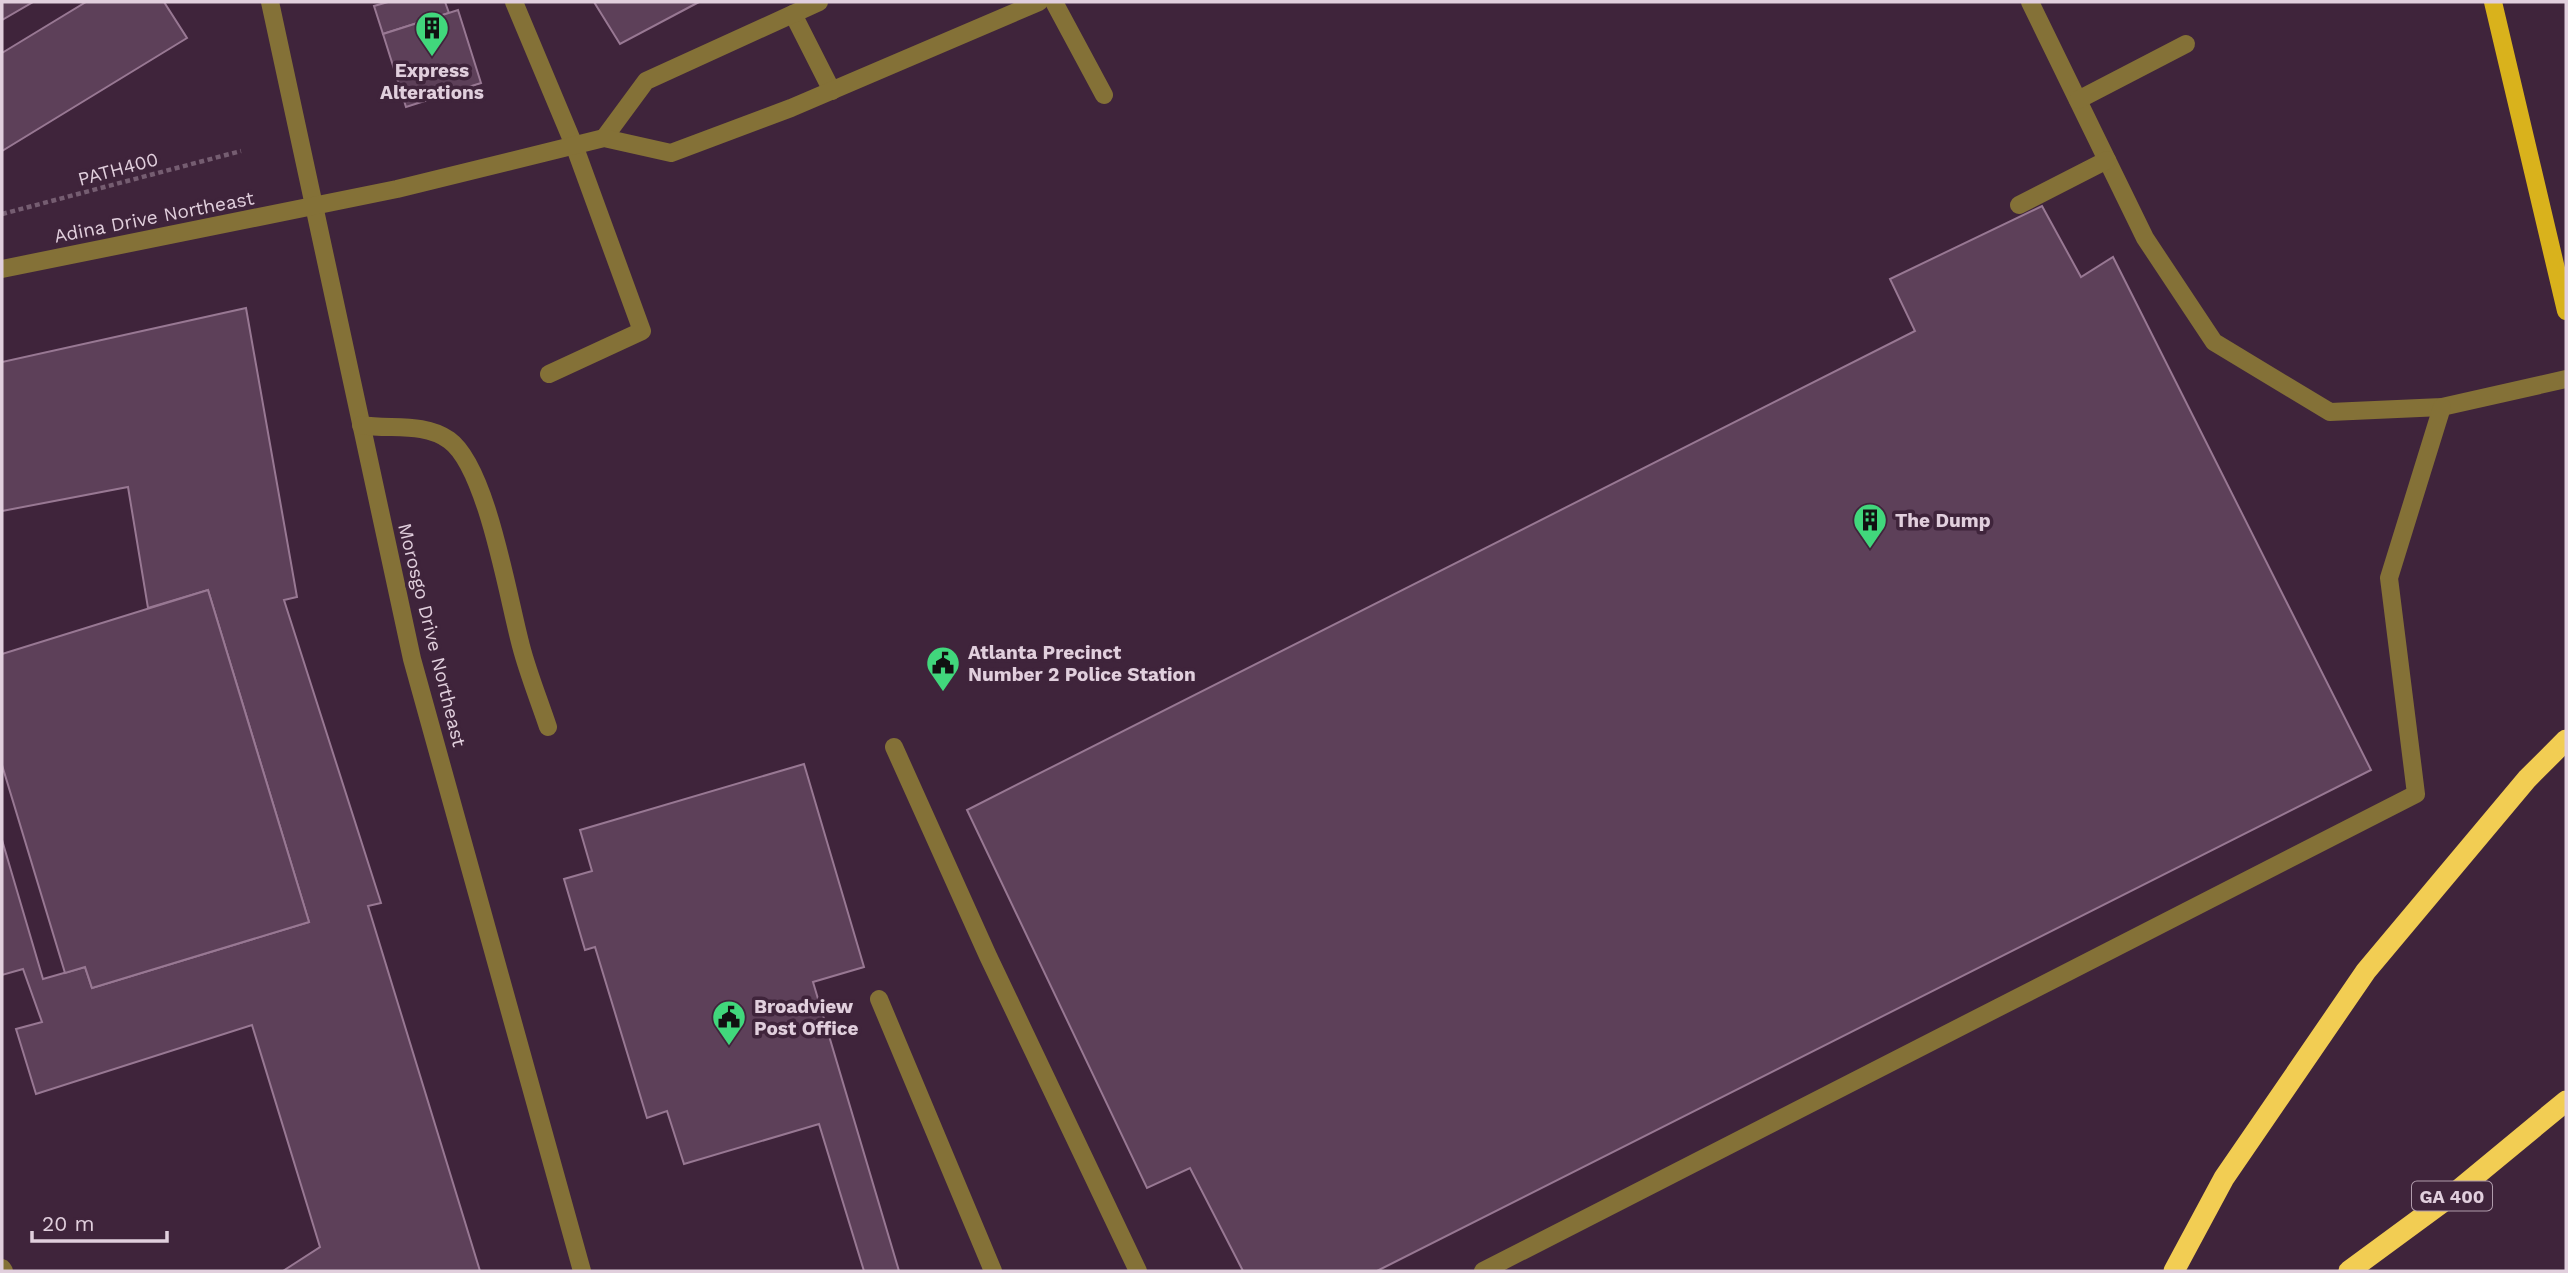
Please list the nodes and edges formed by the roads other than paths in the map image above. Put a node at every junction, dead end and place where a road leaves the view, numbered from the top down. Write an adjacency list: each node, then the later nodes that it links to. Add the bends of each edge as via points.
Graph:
1 (270, 2): 17 (street, Morosgo Drive Northeast)
2 (514, 2): 14 (street)
3 (819, 2): 8 (street)
4 (1039, 2): 10 (street)
5 (1054, 2): 11 (street)
6 (2031, 2): 12 (street)
7 (2493, 2): 19 (main road)
8 (793, 14): 10 (street); 13 (street, via 646,80)
9 (2186, 44): 12 (street)
10 (832, 91): 13 (street, via 671,153)
11 (1104, 95)
12 (2078, 100): 15 (street)
13 (604, 138): 14 (street, Adina Drive Northeast)
14 (574, 145): 17 (street, Adina Drive Northeast); 20 (street, via 642,331)
15 (2107, 160): 16 (street); 22 (street, via 2145,238 2214,342 2330,412)
16 (2019, 205)
17 (314, 206): 18 (street, Adina Drive Northeast); 23 (street, Morosgo Drive Northeast)
18 (2, 270)
19 (2566, 311)
20 (549, 374)
21 (2566, 379): 22 (street)
22 (2442, 407): 32 (street, via 2389,578 2416,794)
23 (361, 425): 24 (street, via 435,432 470,464); 29 (street, Morosgo Drive Northeast, via 412,659)
24 (548, 727)
25 (2566, 740): 33 (highway, via 2527,779 2366,971 2224,1178)
26 (894, 747): 31 (street)
27 (879, 999): 30 (street)
28 (2558, 1108): 34 (highway, GA 400, via 2451,1196)
29 (582, 1271)
30 (993, 1271)
31 (1138, 1271)
32 (1483, 1271)
33 (2174, 1271)
34 (2349, 1271)

